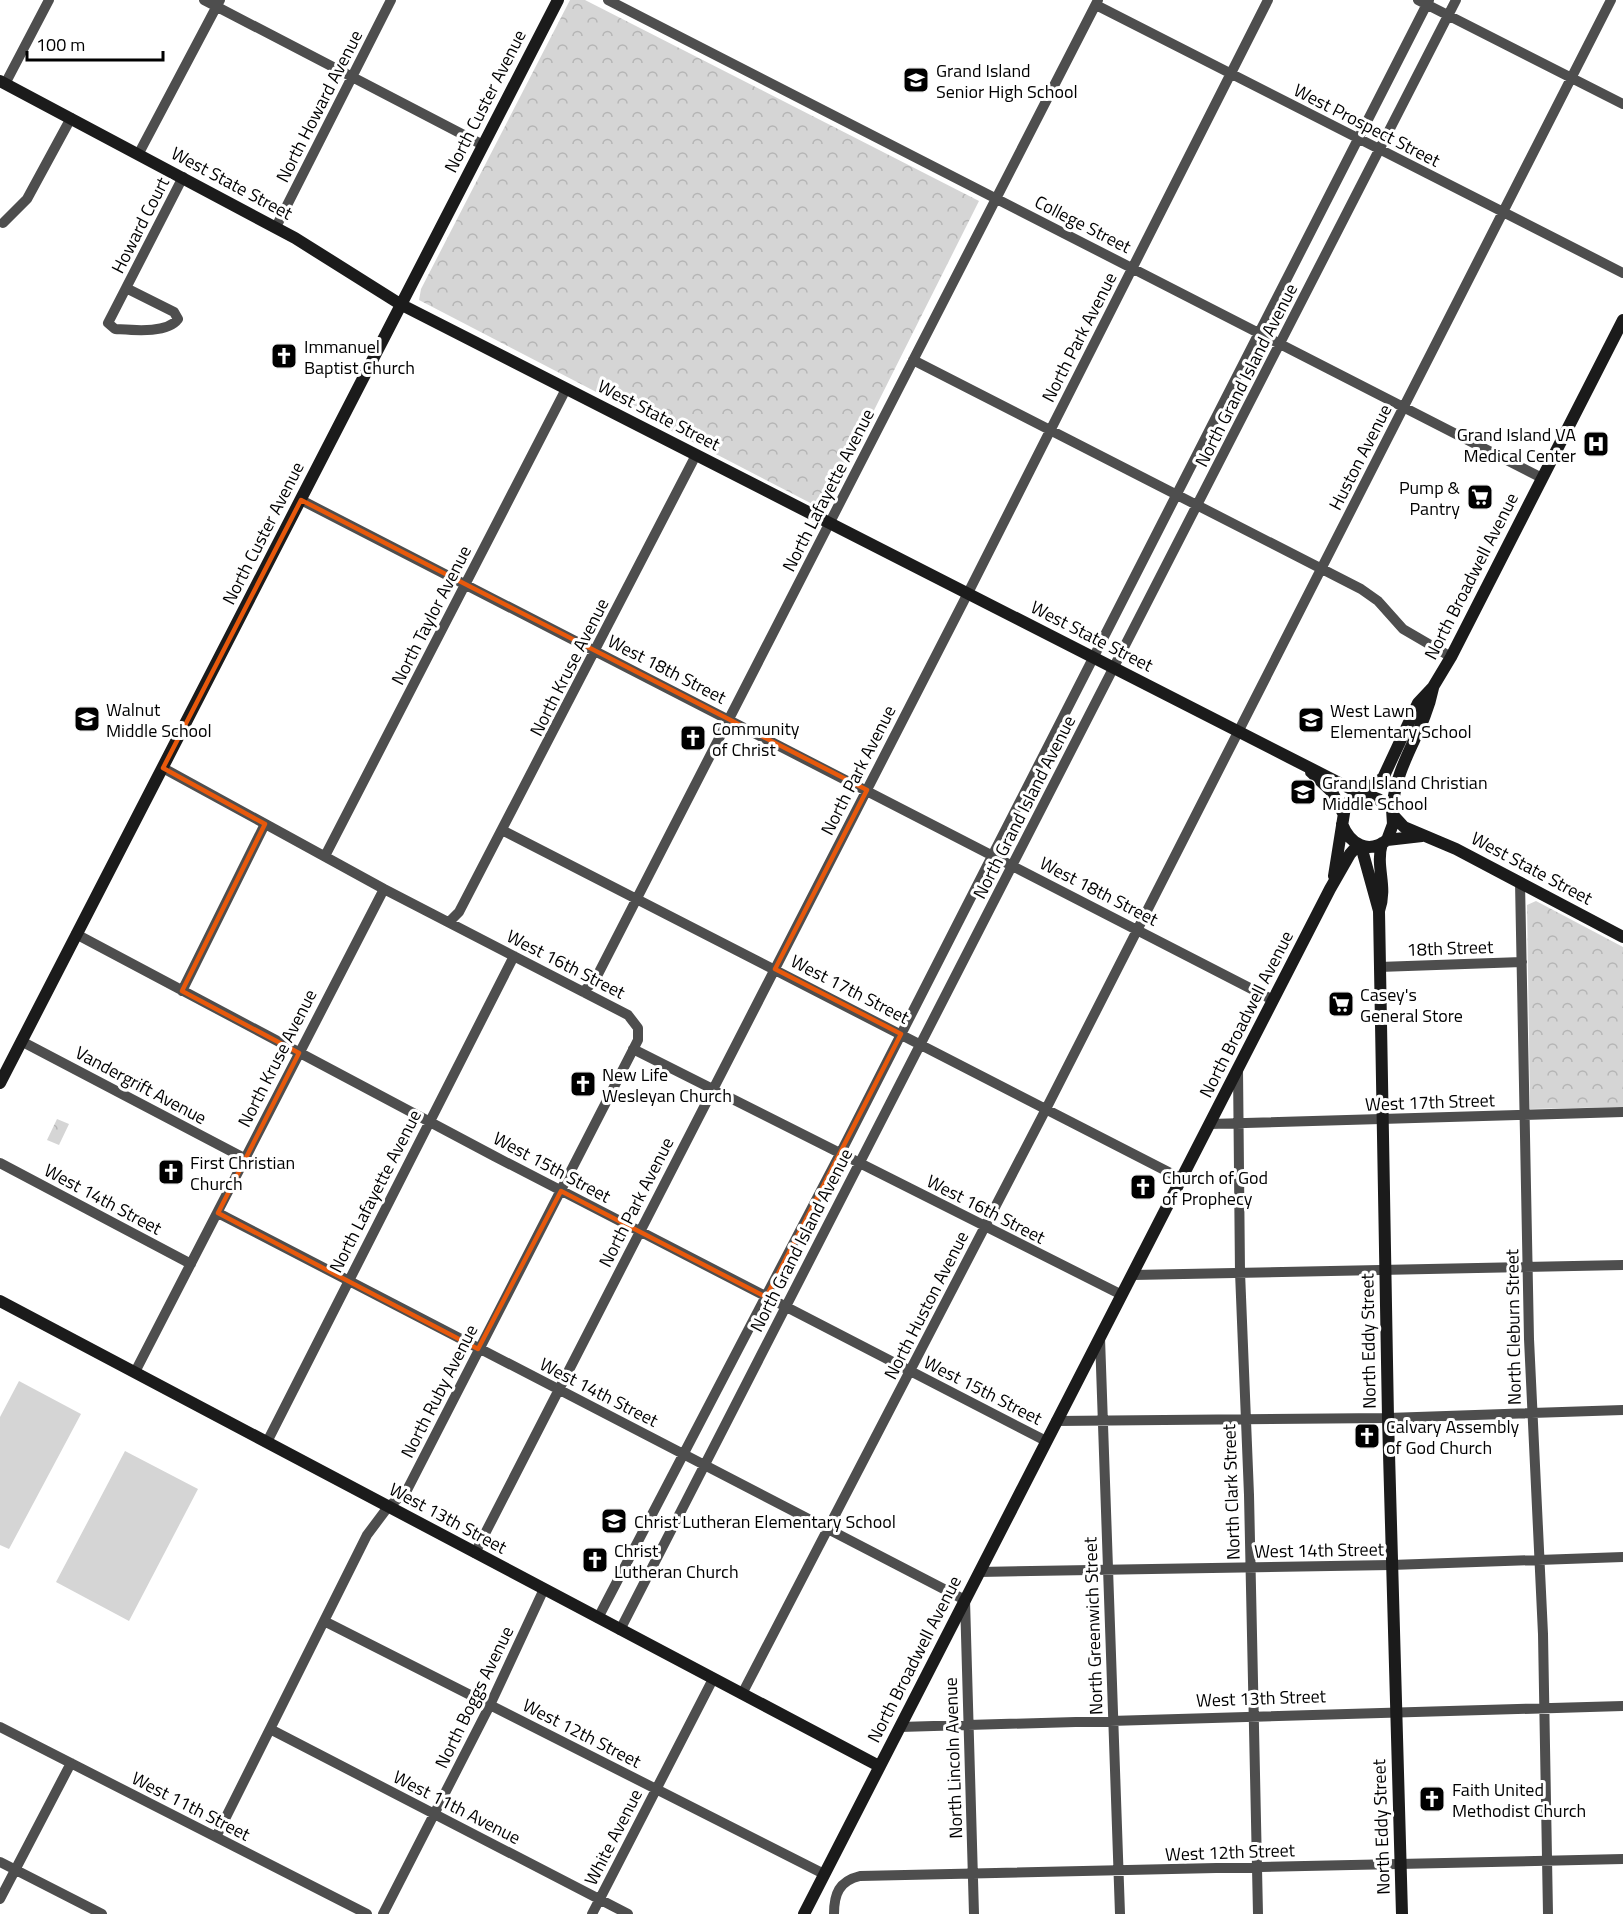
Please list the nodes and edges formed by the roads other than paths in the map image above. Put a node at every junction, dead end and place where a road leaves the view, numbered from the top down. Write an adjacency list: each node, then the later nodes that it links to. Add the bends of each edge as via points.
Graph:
1 (49, 0): 16 (street)
2 (204, 0): 10 (street)
3 (392, 0): 14 (street, North Howard Avenue)
4 (558, 0): 20 (main road, North Custer Avenue)
5 (608, 0): 24 (street, College Street)
6 (1268, 0): 13 (street, North Park Avenue)
7 (1456, 0): 12 (street, North Grand Island Avenue)
8 (1611, 0): 15 (street, Huston Avenue)
9 (1425, 1): 12 (street); 19 (street, North Grand Island Avenue)
10 (218, 3): 14 (street); 22 (street)
11 (1097, 3): 13 (street, West Prospect Street); 24 (street, North Lafayette Avenue)
12 (1449, 15): 15 (street); 21 (street, North Grand Island Avenue)
13 (1230, 73): 19 (street, West Prospect Street); 28 (street, North Park Avenue)
14 (352, 77): 20 (street); 27 (street, North Howard Avenue)
15 (1572, 78): 17 (street); 25 (street, Huston Avenue)
16 (3, 83): 18 (main road, West State Street)
17 (1623, 104)
18 (71, 118): 22 (main road, West State Street); 26 (street, via 27,199)
19 (1359, 139): 21 (street, West Prospect Street); 33 (street, North Grand Island Avenue)
20 (483, 145): 31 (main road, North Custer Avenue)
21 (1380, 150): 25 (street, West Prospect Street); 34 (street, North Grand Island Avenue)
22 (139, 153): 23 (main road, West State Street)
23 (183, 177): 27 (main road, West State Street); 30 (street, Howard Court)
24 (997, 198): 28 (street, College Street); 35 (street, North Lafayette Avenue)
25 (1503, 213): 29 (street, West Prospect Street); 37 (street, Huston Avenue)
26 (3, 223)
27 (276, 227): 31 (main road, West State Street)
28 (1132, 268): 33 (street, College Street); 38 (street, North Park Avenue)
29 (1623, 273)
30 (126, 288): 30 (street, Howard Court, via 108,323 115,329 163,328 178,319 174,312)
31 (400, 304): 36 (main road, West State Street); 42 (main road, North Custer Avenue)
32 (1623, 320): 40 (main road, North Broadwell Avenue)
33 (1260, 333): 34 (street, College Street); 41 (street, North Grand Island Avenue)
34 (1280, 343): 37 (street, College Street); 43 (street, North Grand Island Avenue)
35 (913, 360): 38 (street); 44 (street, North Lafayette Avenue)
36 (566, 388): 39 (main road, West State Street); 46 (street, North Taylor Avenue)
37 (1404, 407): 40 (street, College Street); 45 (street, Huston Avenue)
38 (1050, 430): 41 (street); 47 (street, North Park Avenue)
39 (696, 455): 44 (main road, West State Street); 48 (street, North Kruse Avenue)
40 (1542, 478): 50 (main road, North Broadwell Avenue)
41 (1177, 495): 43 (street); 49 (street, North Grand Island Avenue)
42 (301, 500): 46 (street, West 18th Street); 55 (main road, North Custer Avenue)
43 (1199, 506): 45 (street); 51 (street, North Grand Island Avenue)
44 (829, 522): 47 (main road, West State Street); 53 (street, North Lafayette Avenue)
45 (1322, 568): 50 (street, via 1370,595 1403,629); 54 (street, Huston Avenue)
46 (465, 584): 48 (street, West 18th Street); 67 (street, North Taylor Avenue)
47 (968, 593): 49 (main road, West State Street); 57 (street, North Park Avenue)
48 (596, 651): 53 (street, West 18th Street); 62 (street, North Kruse Avenue)
49 (1094, 657): 51 (main road, West State Street); 66 (street, North Grand Island Avenue)
50 (1450, 657): 52 (main road, North Broadwell Avenue)
51 (1115, 668): 54 (main road, West State Street); 68 (street, North Grand Island Avenue)
52 (1433, 687): 58 (main road, North Broadwell Avenue, via 1414,712 1383,778); 59 (main road, North Broadwell Avenue, via 1429,708 1397,777)
53 (730, 720): 57 (street, West 18th Street); 72 (street, North Lafayette Avenue)
54 (1239, 733): 56 (main road, West State Street); 75 (street, Huston Avenue)
55 (163, 768): 61 (street, West 16th Street); 76 (main road, North Custer Avenue)
56 (1308, 769): 58 (main road, West State Street); 60 (main road, West State Street, via 1332,792)
57 (867, 790): 66 (street, West 18th Street); 81 (street, North Park Avenue)
58 (1361, 793): 59 (main road, via 1378,799); 60 (main road, via 1351,799)
59 (1392, 812): 63 (main road, West State Street, via 1404,826); 64 (main road)
60 (1342, 819): 65 (main road, via 1347,836); 71 (main road, North Broadwell Avenue)
61 (265, 824): 67 (street, West 16th Street); 82 (street)
62 (502, 830): 72 (street, West 17th Street); 74 (street, North Kruse Avenue, via 459,912)
63 (1422, 836): 64 (main road, West State Street); 69 (main road, West State Street, via 1442,842)
64 (1384, 842): 65 (main road); 73 (main road, North Eddy Street, via 1378,860 1384,897)
65 (1360, 846): 71 (main road, North Broadwell Avenue, via 1348,856); 73 (main road, North Eddy Street)
66 (993, 854): 68 (street, West 18th Street); 85 (street, North Grand Island Avenue)
67 (325, 856): 70 (street, West 16th Street)
68 (1012, 864): 75 (street, West 18th Street); 87 (street, North Grand Island Avenue)
69 (1520, 882): 77 (main road, West State Street); 79 (street, North Cleburn Street)
70 (384, 889): 74 (street, West 16th Street); 89 (street, North Kruse Avenue)
71 (1330, 889): 84 (main road, North Broadwell Avenue)
72 (637, 899): 81 (street, West 17th Street); 83 (street, North Lafayette Avenue, via 595,980)
73 (1379, 911): 80 (main road, North Eddy Street)
74 (449, 922): 78 (street, West 16th Street)
75 (1138, 929): 84 (street, West 18th Street); 93 (street, North Huston Avenue)
76 (76, 934): 82 (street, West 15th Street); 86 (main road, North Custer Avenue)
77 (1623, 937)
78 (514, 956): 83 (street, West 16th Street); 97 (street, North Lafayette Avenue)
79 (1522, 962): 80 (street, 18th Street); 95 (street, North Cleburn Street)
80 (1379, 967): 96 (main road, North Eddy Street)
81 (774, 969): 85 (street, West 17th Street); 92 (street, North Park Avenue)
82 (182, 991): 89 (street, West 15th Street)
83 (583, 992): 88 (street, West 16th Street, via 628,1015 638,1028)
84 (1273, 1000): 90 (main road, North Broadwell Avenue)
85 (901, 1034): 87 (street, West 17th Street); 100 (street, North Grand Island Avenue)
86 (21, 1041): 91 (main road, North Custer Avenue); 101 (street, Vandergrift Avenue)
87 (920, 1044): 93 (street, West 17th Street); 103 (street, North Grand Island Avenue)
88 (633, 1049): 92 (street, West 16th Street); 105 (street, North Ruby Avenue)
89 (299, 1053): 97 (street, West 15th Street); 101 (street, North Kruse Avenue)
90 (1238, 1068): 98 (main road, North Broadwell Avenue); 99 (street, North Clark Street)
91 (0, 1083)
92 (712, 1090): 100 (street, West 16th Street); 108 (street, North Park Avenue)
93 (1046, 1109): 104 (street, West 17th Street); 107 (street, North Huston Avenue)
94 (1623, 1112): 95 (street, West 17th Street)
95 (1524, 1115): 96 (street, West 17th Street); 111 (street, North Cleburn Street)
96 (1382, 1119): 99 (street, West 17th Street); 112 (main road, North Eddy Street)
97 (429, 1122): 105 (street, West 15th Street); 115 (street, North Lafayette Avenue)
98 (1210, 1124): 99 (street, North Broadwell Avenue); 104 (main road, North Broadwell Avenue)
99 (1239, 1124): 113 (street, North Clark Street)
100 (840, 1154): 103 (street, West 16th Street); 117 (street, North Grand Island Avenue)
101 (244, 1158): 106 (street, North Kruse Avenue)
102 (0, 1163): 109 (street, West 14th Street)
103 (859, 1164): 107 (street, West 16th Street); 119 (street, North Grand Island Avenue)
104 (1182, 1179): 114 (main road, North Broadwell Avenue)
105 (561, 1191): 108 (street, West 15th Street); 121 (street, North Ruby Avenue)
106 (218, 1213): 109 (street, North Kruse Avenue); 115 (street, West 14th Street)
107 (985, 1228): 116 (street, West 16th Street); 123 (street, North Huston Avenue)
108 (640, 1232): 117 (street, West 15th Street); 124 (street, North Park Avenue)
109 (191, 1264): 122 (street, North Kruse Avenue)
110 (1623, 1265): 111 (street)
111 (1527, 1268): 112 (street); 126 (street, North Cleburn Street)
112 (1385, 1270): 113 (street); 127 (main road, North Eddy Street)
113 (1240, 1272): 114 (street); 128 (street, North Clark Street)
114 (1132, 1275): 116 (main road, North Broadwell Avenue)
115 (348, 1281): 121 (street, West 14th Street); 132 (street, North Lafayette Avenue)
116 (1122, 1295): 120 (main road, North Broadwell Avenue)
117 (766, 1297): 119 (street, West 15th Street); 133 (street, North Grand Island Avenue)
118 (0, 1301): 122 (main road, West 13th Street)
119 (785, 1307): 123 (street, West 15th Street); 134 (street, North Grand Island Avenue)
120 (1100, 1338): 129 (street, North Greenwich Street); 130 (main road, North Broadwell Avenue)
121 (478, 1349): 124 (street, West 14th Street); 135 (street, North Ruby Avenue, via 406,1492)
122 (135, 1372): 132 (main road, West 13th Street)
123 (910, 1372): 131 (street, West 15th Street); 136 (street, North Huston Avenue)
124 (559, 1390): 133 (street, West 14th Street); 137 (street, North Park Avenue)
125 (1623, 1410): 126 (street)
126 (1531, 1413): 127 (street); 139 (street, North Cleburn Street)
127 (1388, 1418): 128 (street); 140 (main road, North Eddy Street)
128 (1246, 1419): 129 (street); 141 (street, North Clark Street)
129 (1103, 1420): 130 (street); 142 (street, North Greenwich Street)
130 (1056, 1421): 131 (main road, North Broadwell Avenue)
131 (1046, 1441): 143 (main road, North Broadwell Avenue)
132 (267, 1442): 135 (main road, West 13th Street)
133 (684, 1455): 134 (street, West 14th Street); 146 (street, North Grand Island Avenue)
134 (704, 1465): 136 (street, West 14th Street); 148 (street, North Grand Island Avenue)
135 (388, 1507): 137 (main road, West 13th Street); 147 (street, North Ruby Avenue, via 367,1535)
136 (828, 1528): 145 (street, West 14th Street); 150 (street, North Huston Avenue)
137 (475, 1553): 144 (main road, West 13th Street)
138 (1623, 1557): 139 (street, West 14th Street)
139 (1539, 1560): 140 (street, West 14th Street); 153 (street, North Cleburn Street)
140 (1391, 1565): 141 (street, West 14th Street); 154 (main road, North Eddy Street)
141 (1250, 1568): 142 (street, West 14th Street); 155 (street, North Clark Street)
142 (1108, 1570): 143 (street, West 14th Street); 156 (street, North Greenwich Street)
143 (980, 1572): 145 (main road, North Broadwell Avenue)
144 (544, 1589): 146 (main road, West 13th Street); 151 (street, North Boggs Avenue)
145 (965, 1600): 157 (street, North Lincoln Avenue); 159 (main road, North Broadwell Avenue)
146 (598, 1618): 148 (main road, West 13th Street)
147 (324, 1621): 151 (street, West 12th Street); 160 (street, North Ruby Avenue)
148 (620, 1629): 149 (main road, West 13th Street)
149 (713, 1679): 150 (main road, West 13th Street); 163 (street, White Avenue)
150 (742, 1694): 162 (main road, West 13th Street)
151 (490, 1705): 163 (street, West 12th Street); 164 (street, North Boggs Avenue)
152 (1623, 1706): 153 (street, West 13th Street)
153 (1544, 1708): 154 (street, West 13th Street); 167 (street, North Cleburn Street)
154 (1395, 1712): 155 (street, West 13th Street); 169 (main road, North Eddy Street)
155 (1254, 1716): 156 (street, West 13th Street); 170 (street, North Clark Street)
156 (1112, 1720): 157 (street, West 13th Street); 172 (street, North Greenwich Street)
157 (968, 1724): 159 (street, West 13th Street); 174 (street, North Lincoln Avenue)
158 (0, 1727): 161 (street, West 11th Street)
159 (900, 1727): 162 (main road, North Broadwell Avenue)
160 (270, 1729): 164 (street, West 11th Avenue); 165 (street, North Ruby Avenue)
161 (71, 1763): 165 (street, West 11th Street); 171 (street)
162 (879, 1766): 173 (main road, North Broadwell Avenue)
163 (656, 1790): 173 (street, West 12th Street); 176 (street, White Avenue)
164 (434, 1814): 176 (street, West 11th Avenue); 179 (street, North Boggs Avenue)
165 (216, 1837): 178 (street, West 11th Street)
166 (1623, 1859): 167 (street, West 12th Street)
167 (1547, 1861): 169 (street, West 12th Street); 188 (street, North Cleburn Street)
168 (0, 1862): 171 (street)
169 (1400, 1864): 170 (street, West 12th Street); 187 (main road, North Eddy Street)
170 (1257, 1868): 172 (street, West 12th Street); 186 (street, North Clark Street)
171 (15, 1870): 175 (street); 177 (street)
172 (1118, 1872): 174 (street, West 12th Street); 185 (street, North Greenwich Street)
173 (824, 1874): 182 (main road, North Broadwell Avenue)
174 (973, 1876): 183 (street, West 12th Street, via 860,1876 841,1886); 184 (street, North Lincoln Avenue)
175 (0, 1899)
176 (600, 1900): 180 (street, White Avenue); 181 (street, West 11th Avenue)
177 (102, 1914)
178 (367, 1914)
179 (383, 1914)
180 (592, 1914)
181 (628, 1914)
182 (804, 1914)
183 (834, 1914)
184 (974, 1914)
185 (1120, 1914)
186 (1258, 1914)
187 (1402, 1914)
188 (1548, 1914)

